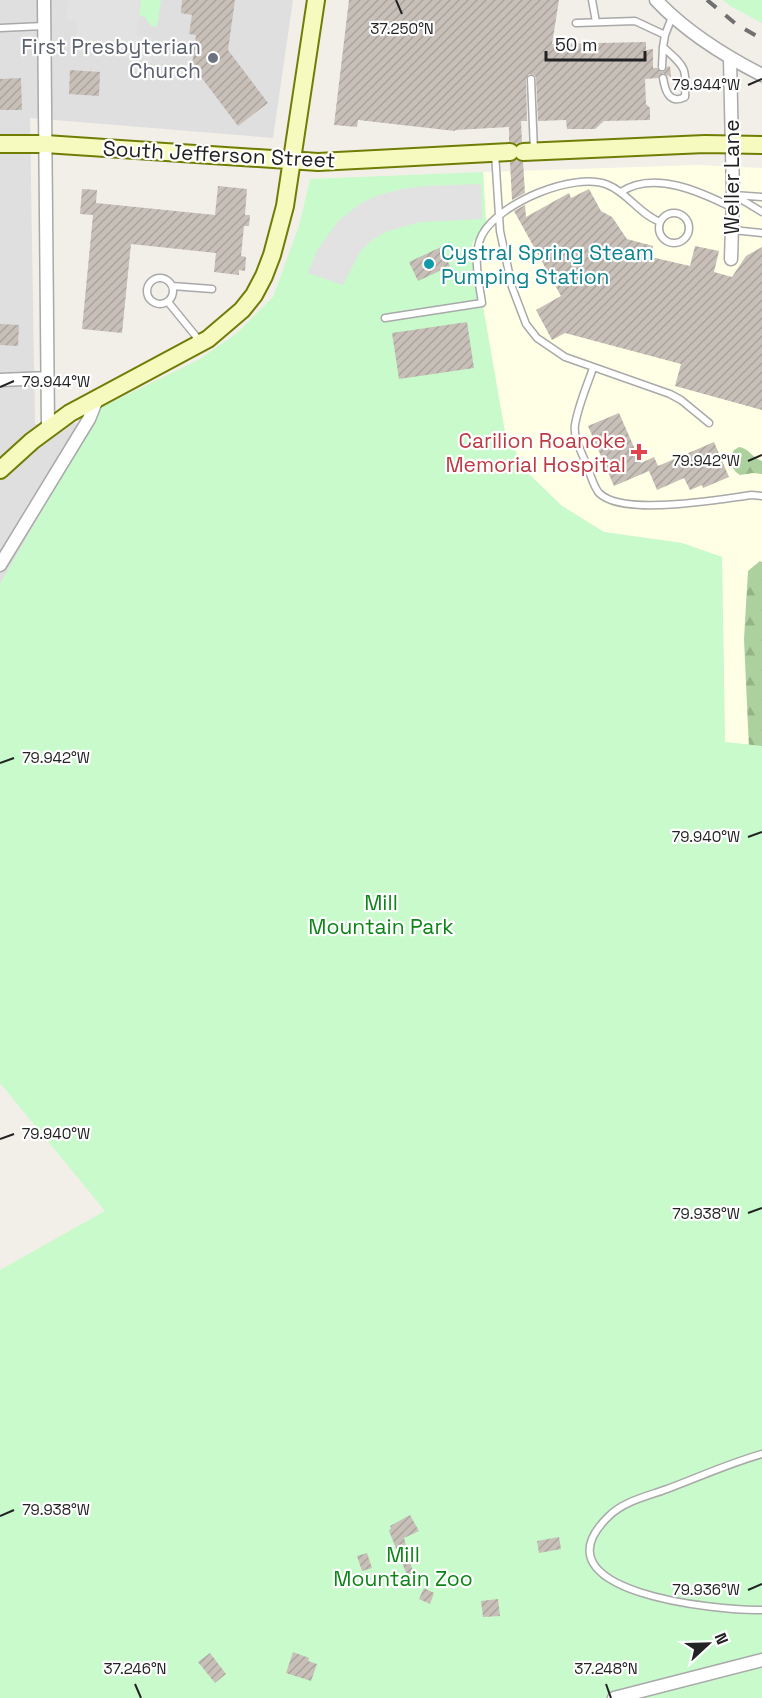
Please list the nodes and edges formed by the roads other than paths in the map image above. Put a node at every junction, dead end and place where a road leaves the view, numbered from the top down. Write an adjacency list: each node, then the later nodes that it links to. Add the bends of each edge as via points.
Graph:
1 (44, 0): 8 (street)
2 (316, 0): 23 (street)
3 (592, 0): 6 (lane)
4 (656, 0): 5 (street)
5 (672, 17): 10 (lane); 12 (street)
6 (596, 22): 7 (lane); 10 (lane, via 635,21)
7 (576, 23)
8 (44, 26): 9 (lane); 18 (street)
9 (0, 28)
10 (665, 35): 11 (lane)
11 (663, 47): 13 (lane); 15 (lane, via 684,68 685,97 670,98 665,93)
12 (730, 59): 14 (street); 19 (street, Weller Lane)
13 (662, 67)
14 (762, 75)
15 (663, 78)
16 (531, 79): 21 (lane)
17 (0, 144): 18 (street, South Jefferson Street)
18 (45, 144): 23 (street, South Jefferson Street); 40 (street)
19 (732, 144): 20 (street, South Jefferson Street); 21 (street, South Jefferson Street); 22 (street); 25 (street, Weller Lane)
20 (762, 145)
21 (515, 152): 23 (street, South Jefferson Street); 29 (lane)
22 (762, 154)
23 (292, 160): 38 (street, via 276,244 264,276 242,310)
24 (621, 192): 27 (lane, via 632,185 678,186); 29 (lane, via 589,180 558,185 530,196); 30 (lane)
25 (734, 195): 26 (lane); 27 (street, Weller Lane); 28 (lane)
26 (762, 197)
27 (733, 208): 31 (street, Weller Lane)
28 (762, 212)
29 (498, 216): 37 (lane, via 482,235 476,261 482,303); 39 (lane, via 512,287 526,324 537,338 565,357)
30 (660, 222): 30 (lane, via 667,214 677,212 689,222 689,232 683,241 669,243 659,232)
31 (733, 230): 32 (lane); 33 (street, Weller Lane)
32 (762, 233)
33 (731, 259)
34 (172, 286): 35 (lane); 36 (lane); 36 (lane, via 160,278 147,288 154,303)
35 (212, 289)
36 (168, 302): 38 (lane)
37 (385, 318)
38 (201, 343): 42 (street)
39 (593, 368): 43 (lane, via 681,399); 46 (lane, via 575,426 598,492 607,498 648,505)
40 (48, 378): 41 (street); 44 (street)
41 (0, 380)
42 (97, 399): 44 (street); 47 (street, via 89,419)
43 (709, 423)
44 (48, 428): 45 (street)
45 (0, 470)
46 (762, 496)
47 (0, 565)
48 (762, 1454): 49 (lane, via 620,1507 600,1526 589,1552 597,1569 607,1578 642,1593 690,1605)
49 (762, 1610)
50 (762, 1660): 51 (street)
51 (614, 1698)

